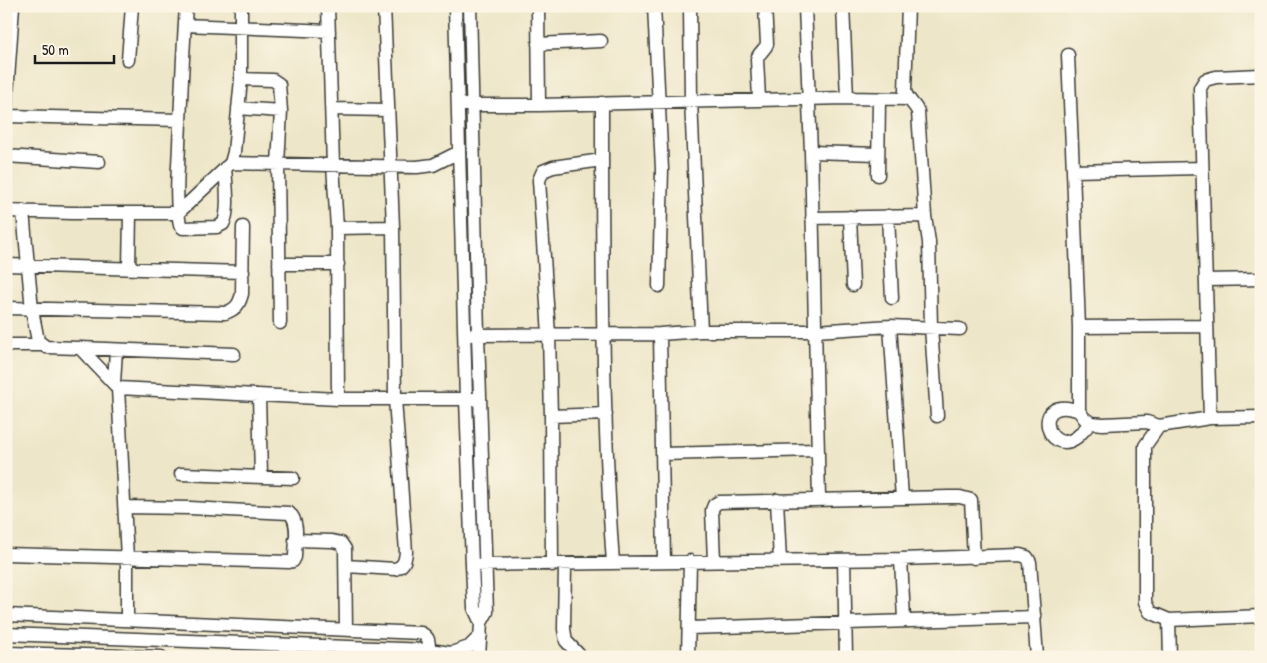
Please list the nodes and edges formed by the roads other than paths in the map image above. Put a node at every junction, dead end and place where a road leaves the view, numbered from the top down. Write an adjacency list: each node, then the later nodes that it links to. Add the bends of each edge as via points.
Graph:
1 (13, 6): 24 (street)
2 (132, 6): 22 (street)
3 (186, 6): 16 (street)
4 (241, 6): 17 (street)
5 (328, 6): 18 (street)
6 (384, 6): 40 (street)
7 (456, 6): 34 (street)
8 (470, 6): 35 (street)
9 (538, 6): 20 (street)
10 (654, 6): 32 (street)
11 (690, 6): 31 (street)
12 (765, 6): 27 (street, via 767,44 757,59)
13 (842, 6): 26 (street)
14 (908, 6): 30 (street, via 905,90)
15 (805, 7): 28 (street)
16 (185, 25): 17 (street); 43 (street)
17 (242, 28): 18 (street); 25 (street)
18 (329, 30): 39 (street)
19 (601, 41): 20 (street)
20 (538, 44): 36 (street)
21 (1068, 55): 55 (street)
22 (128, 60)
23 (1261, 75): 54 (street, via 1216,77 1201,84)
24 (7, 78): 37 (street)
25 (241, 79): 38 (street); 41 (street, via 277,82)
26 (847, 98): 28 (street); 29 (street)
27 (758, 99): 28 (street); 31 (street)
28 (808, 99): 45 (street)
29 (880, 99): 30 (street); 46 (street)
30 (908, 99): 62 (street, via 918,112)
31 (691, 100): 32 (street); 87 (street)
32 (659, 102): 33 (street); 77 (street, via 662,169)
33 (602, 104): 36 (street); 48 (street)
34 (458, 105): 35 (street); 44 (street)
35 (473, 105): 36 (street); 93 (street)
36 (539, 105)
37 (6, 108)
38 (238, 108): 41 (street); 52 (street, via 234,152)
39 (332, 109): 40 (street); 51 (street)
40 (388, 110): 53 (street)
41 (281, 111): 50 (street)
42 (6, 116): 43 (street)
43 (180, 120): 60 (street)
44 (459, 152): 53 (street, via 433,165); 89 (street)
45 (811, 152): 46 (street); 64 (street)
46 (878, 154): 56 (street)
47 (6, 156): 49 (street)
48 (602, 160): 90 (street, via 553,167 543,171 539,180); 91 (street)
49 (99, 162)
50 (278, 164): 51 (street); 52 (street); 68 (street)
51 (333, 165): 53 (street); 67 (street)
52 (228, 166): 60 (street); 60 (street, via 226,220 223,224 183,228)
53 (390, 167): 66 (street)
54 (1202, 168): 55 (street); 75 (street)
55 (1073, 171): 85 (street)
56 (878, 175)
57 (6, 211): 58 (street)
58 (23, 211): 59 (street); 71 (street)
59 (130, 213): 60 (street); 72 (street)
60 (178, 213)
61 (888, 216): 62 (street); 63 (street); 78 (street)
62 (925, 216): 84 (street, via 929,242)
63 (850, 217): 64 (street); 76 (street)
64 (812, 218): 88 (street)
65 (243, 227): 73 (street)
66 (393, 227): 67 (street); 102 (street)
67 (337, 228): 69 (street)
68 (279, 264): 69 (street); 81 (street)
69 (338, 264): 101 (street)
70 (6, 265): 71 (street)
71 (28, 266): 72 (street); 80 (street)
72 (129, 269): 73 (street)
73 (243, 272): 80 (street, via 239,304 225,313)
74 (1261, 279): 75 (street)
75 (1206, 280): 83 (street)
76 (853, 285)
77 (659, 286)
78 (892, 298)
79 (6, 308): 80 (street)
80 (32, 310): 95 (street)
81 (280, 323)
82 (890, 326): 84 (street); 88 (street); 118 (street)
83 (1207, 326): 85 (street); 110 (street)
84 (931, 327): 86 (street); 108 (street)
85 (1079, 327): 105 (street)
86 (960, 329)
87 (701, 331): 88 (street); 92 (street)
88 (816, 331): 113 (street)
89 (464, 334): 93 (street); 103 (street)
90 (550, 334): 91 (street); 93 (street); 107 (street)
91 (603, 334): 92 (street); 106 (street)
92 (660, 334): 114 (street)
93 (478, 335): 104 (street)
94 (6, 345): 95 (street)
95 (41, 345): 96 (street)
96 (80, 348): 97 (street); 99 (street)
97 (116, 350): 98 (street); 99 (street)
98 (234, 354)
99 (116, 385): 100 (street); 121 (street)
100 (259, 396): 101 (street); 116 (street)
101 (338, 399): 102 (street)
102 (396, 399): 103 (street); 135 (street, via 405,562 395,569)
103 (466, 399): 104 (street); 133 (street)
104 (480, 399): 133 (street)
105 (1080, 411): 111 (street); 111 (street, via 1062,406 1056,409 1050,414 1050,434 1058,440 1072,440)
106 (606, 414): 107 (street); 132 (street)
107 (550, 416): 134 (street)
108 (937, 416)
109 (1261, 417): 110 (street)
110 (1210, 418): 112 (street)
111 (1091, 422): 112 (street, via 1147,422)
112 (1159, 426): 140 (street, via 1145,446 1145,602 1150,612)
113 (818, 450): 114 (street); 120 (street)
114 (662, 454): 131 (street)
115 (181, 474): 116 (street)
116 (261, 476): 117 (street)
117 (293, 478)
118 (902, 498): 120 (street); 125 (street, via 960,497 971,500)
119 (777, 500): 120 (street); 129 (street, via 725,501 714,506); 130 (street)
120 (819, 500)
121 (125, 507): 122 (street, via 284,512 294,519); 124 (street)
122 (295, 540): 124 (street, via 296,557 289,562); 135 (street, via 341,543 345,549)
123 (6, 554): 124 (street)
124 (127, 558): 139 (street)
125 (974, 558): 126 (street); 138 (street, via 1026,557 1030,562)
126 (901, 559): 127 (street); 141 (street, via 904,619)
127 (844, 560): 130 (street); 142 (street)
128 (690, 561): 129 (street); 131 (street); 143 (street)
129 (714, 561): 130 (street)
130 (780, 561)
131 (664, 562): 132 (street)
132 (613, 563): 134 (street)
133 (478, 565): 134 (street); 144 (street, via 487,612)
134 (558, 565): 152 (street, via 566,641)
135 (346, 566): 145 (street)
136 (6, 615): 139 (street)
137 (1261, 616): 140 (street)
138 (1035, 617): 141 (street); 155 (street)
139 (127, 620): 145 (street)
140 (1169, 620): 156 (street)
141 (910, 621): 142 (street)
142 (845, 622): 143 (street); 154 (street)
143 (689, 628): 153 (street)
144 (481, 629): 149 (street, via 469,646); 151 (street)
145 (346, 630): 147 (street, via 421,633 429,641)
146 (6, 634): 147 (street)
147 (429, 650): 149 (street)
148 (6, 653): 150 (street)
149 (455, 655)
150 (161, 657)
151 (479, 657)
152 (581, 657)
153 (688, 657)
154 (846, 657)
155 (1037, 657)
156 (1170, 657)

